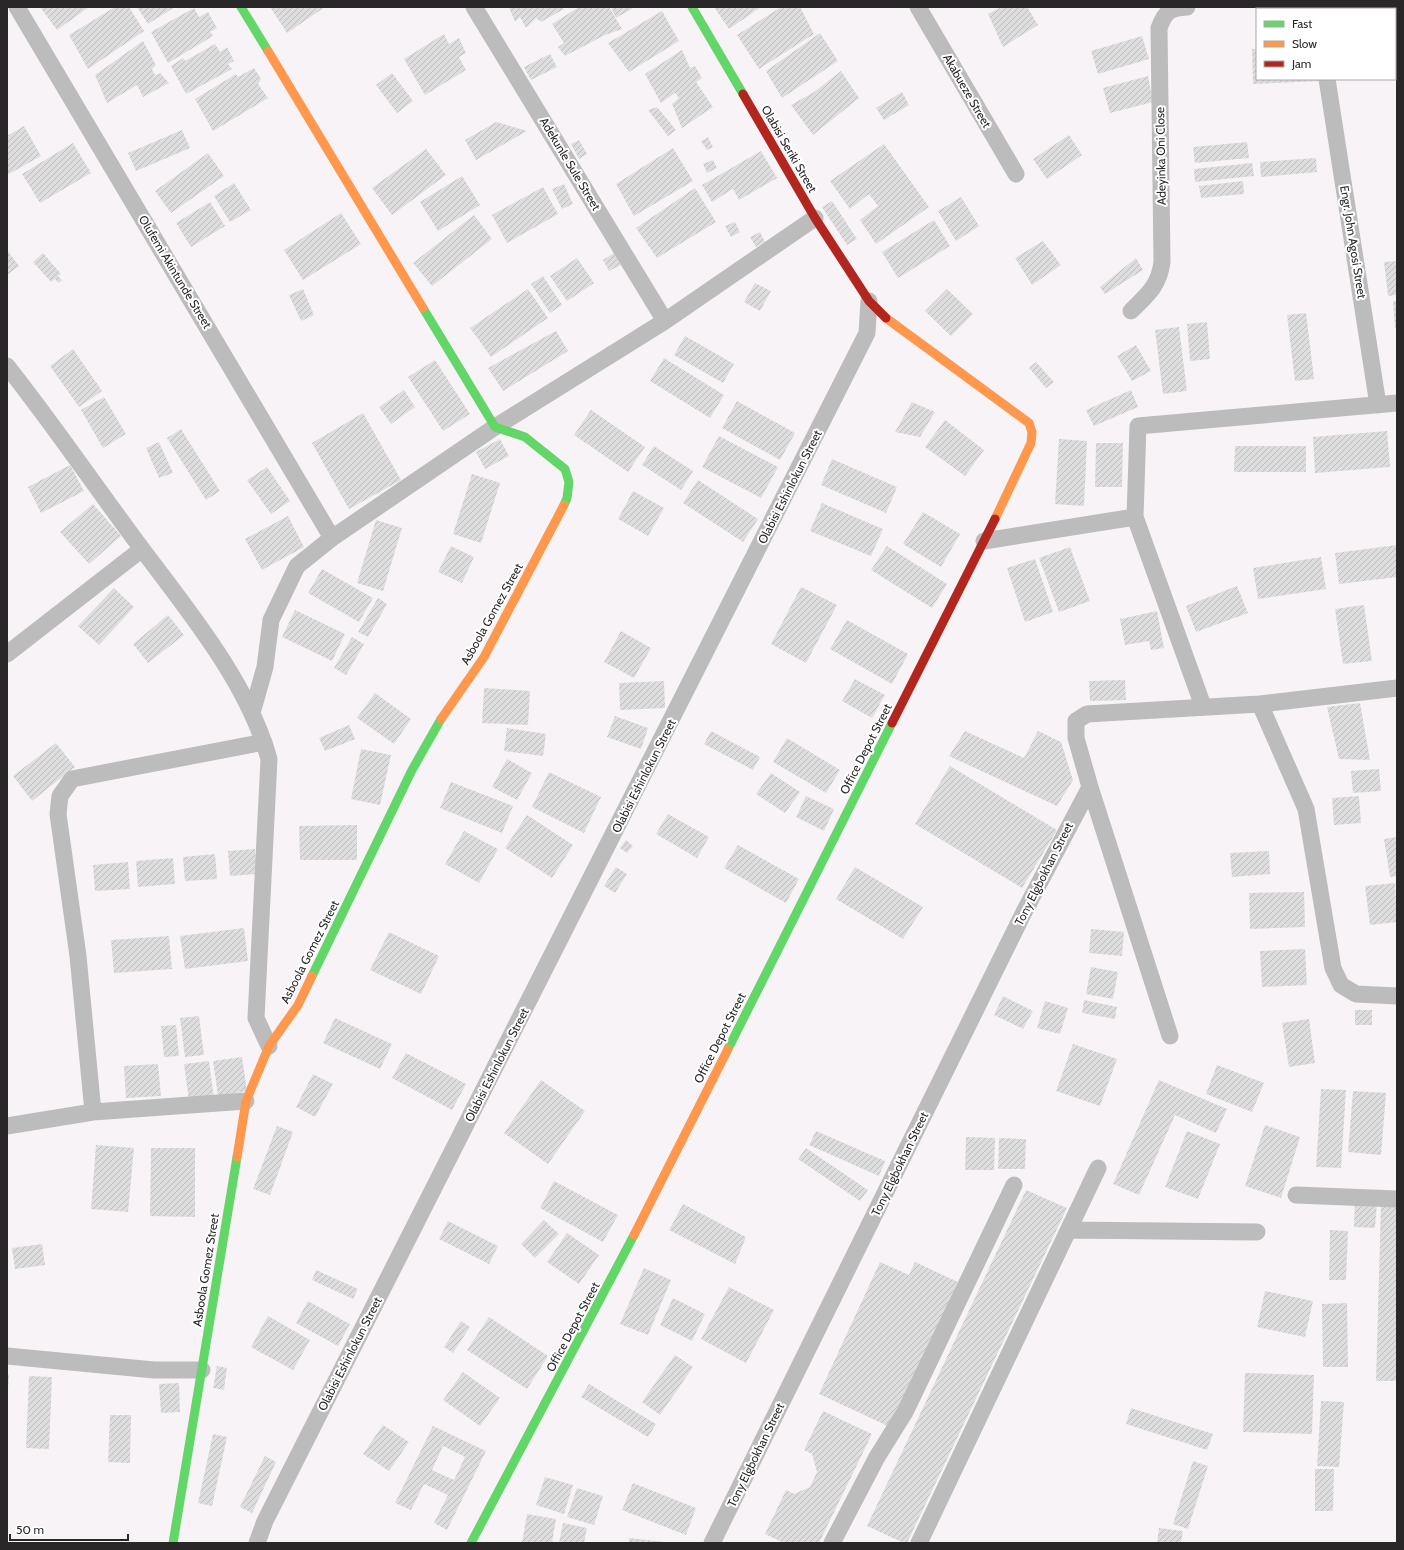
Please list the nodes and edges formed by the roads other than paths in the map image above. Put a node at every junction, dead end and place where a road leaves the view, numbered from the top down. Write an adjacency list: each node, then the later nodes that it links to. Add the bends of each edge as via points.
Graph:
1 (17, 7): 18 (street, Olufemi Akintunde Street)
2 (241, 7): 16 (street)
3 (474, 7): 12 (street, Adekunle Sule Street)
4 (692, 7): 9 (street, Olabisi Seriki Street)
5 (918, 7): 8 (street, Akabueze Street)
6 (1187, 7): 11 (street, Adeyinka Oni Close, via 1174,8 1163,15 1159,28 1162,262 1155,287)
7 (1327, 80): 15 (street, Engr. John Agosi Street)
8 (1016, 174)
9 (815, 218): 10 (street, Olabisi Seriki Street); 12 (street)
10 (869, 302): 19 (street, via 883,316 1029,423 1032,432 1031,443); 43 (street, Olabisi Eshinlokun Street, via 867,333 265,1521)
11 (1131, 312)
12 (665, 321): 16 (street)
13 (7, 366): 20 (street)
14 (1397, 403): 15 (street)
15 (1378, 405): 17 (street, via 1138,426)
16 (495, 426): 18 (street); 30 (street, Asboola Gomez Street, via 525,437 565,469 569,482 567,498 484,657 438,724 412,770 298,1005)
17 (1135, 517): 19 (street); 24 (street)
18 (332, 538): 25 (street, via 297,566 271,620 266,667)
19 (984, 541): 44 (street, Office Depot Street, via 605,1293)
20 (142, 550): 21 (street); 25 (street, via 205,635)
21 (7, 654)
22 (1397, 688): 23 (street)
23 (1260, 704): 24 (street); 28 (street, via 1306,809 1333,968 1341,985 1356,994)
24 (1203, 706): 27 (street, via 1087,714 1076,721 1076,738)
25 (252, 712): 26 (street)
26 (264, 742): 30 (street, via 269,759 256,1018); 32 (street, via 72,779 60,796 58,814 78,956)
27 (1090, 787): 29 (street); 45 (street, Tony Elgbokhan Street, via 1021,919)
28 (1397, 996)
29 (1170, 1036)
30 (269, 1046): 31 (street, Asboola Gomez Street)
31 (246, 1100): 32 (street); 41 (street, Asboola Gomez Street)
32 (93, 1112): 33 (street)
33 (7, 1126)
34 (1098, 1168): 38 (street)
35 (1014, 1184): 46 (street, via 905,1412 877,1457)
36 (1296, 1195): 37 (street)
37 (1397, 1199)
38 (1069, 1230): 39 (street); 47 (street)
39 (1257, 1232)
40 (7, 1356): 41 (street, via 154,1370)
41 (202, 1370): 42 (street, Asboola Gomez Street)
42 (173, 1543)
43 (257, 1543)
44 (471, 1543)
45 (712, 1543)
46 (832, 1543)
47 (919, 1543)

